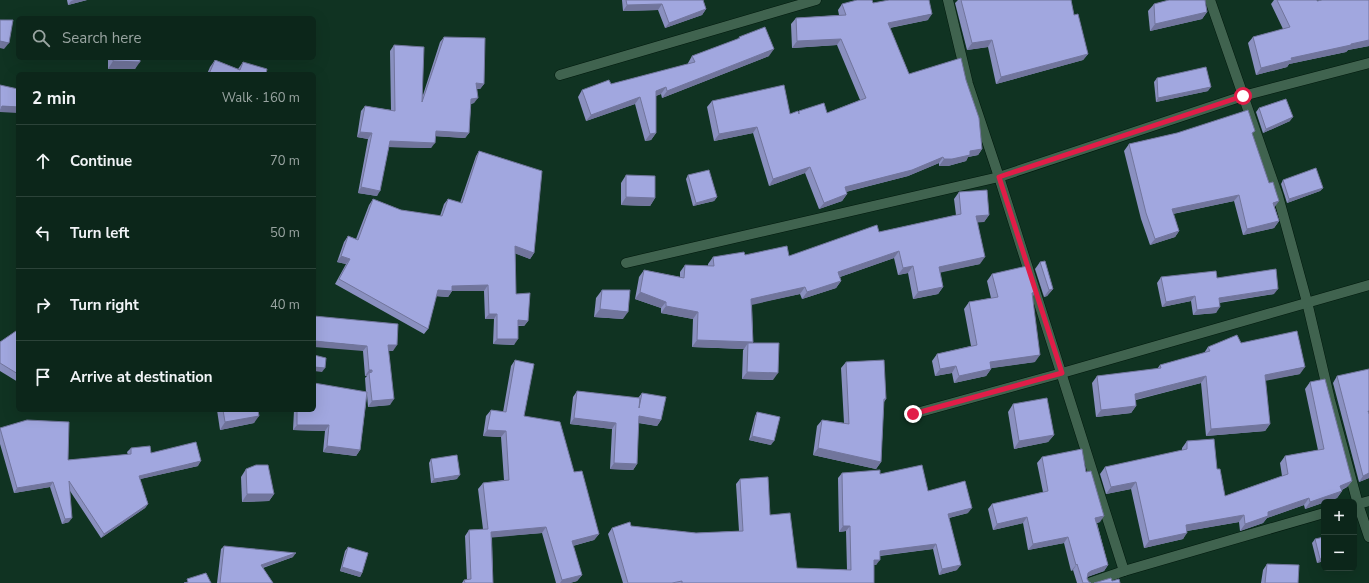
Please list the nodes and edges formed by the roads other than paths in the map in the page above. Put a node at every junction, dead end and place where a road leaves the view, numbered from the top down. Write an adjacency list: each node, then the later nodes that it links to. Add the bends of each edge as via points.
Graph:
1 (816, 0): 5 (street)
2 (948, 0): 7 (street, via 968,84)
3 (1210, 0): 6 (street)
4 (1369, 63): 6 (street)
5 (560, 75)
6 (1243, 96): 7 (street); 10 (street, via 1278,196)
7 (999, 177): 8 (street); 11 (street)
8 (626, 263)
9 (1369, 285): 10 (street)
10 (1307, 302): 11 (street); 13 (street)
11 (1062, 373): 12 (street); 19 (street)
12 (913, 414)
13 (1355, 499)
14 (1369, 501): 15 (street)
15 (1357, 504)
16 (1357, 507): 18 (street)
17 (1321, 514): 19 (street)
18 (1369, 537)
19 (1124, 571): 20 (street)
20 (1089, 583)

